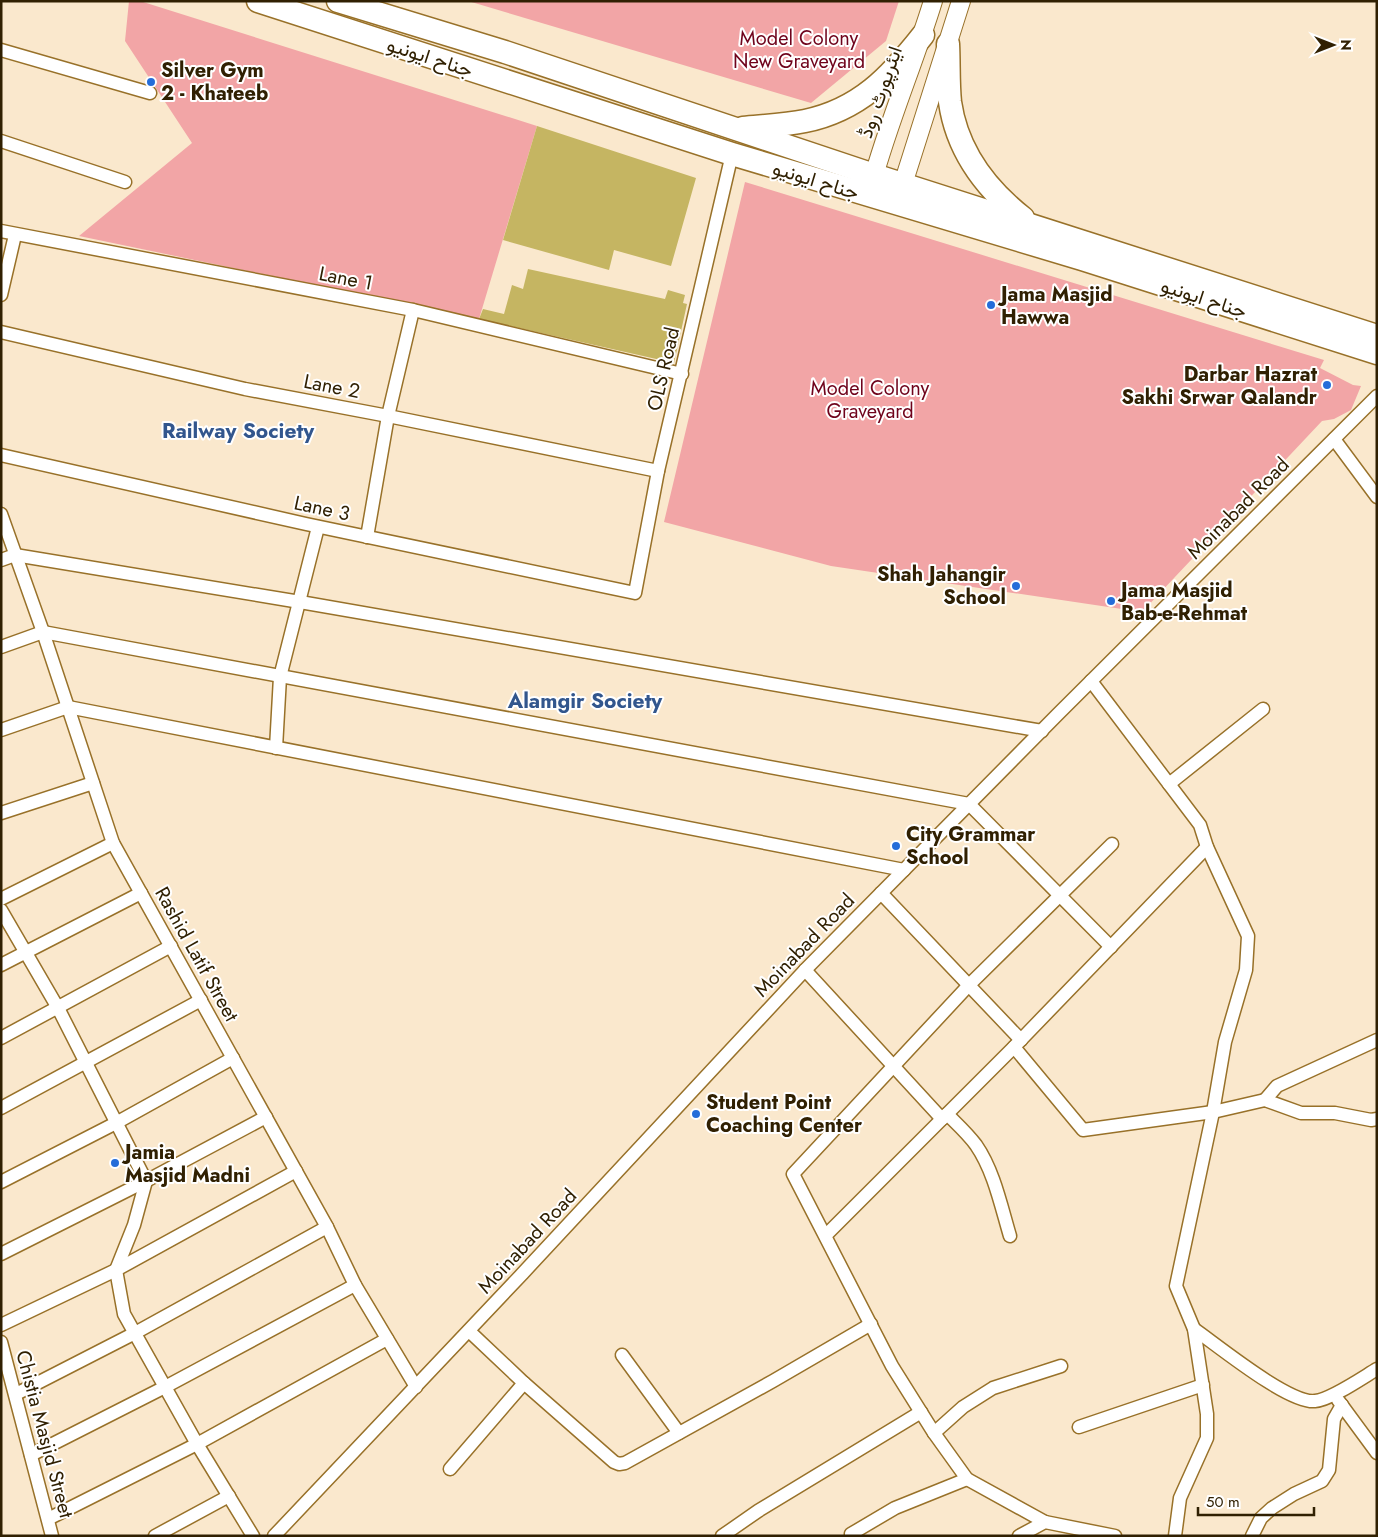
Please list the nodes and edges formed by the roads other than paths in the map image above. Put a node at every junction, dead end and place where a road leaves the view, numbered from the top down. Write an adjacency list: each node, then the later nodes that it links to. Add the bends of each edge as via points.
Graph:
1 (258, 1): 11 (highway, جناح ایونیو)
2 (338, 1): 9 (highway, جناح ایونیو, via 505,52)
3 (933, 1): 5 (main road, ایئرپورٹ روڈ)
4 (961, 1): 6 (main road)
5 (923, 35): 9 (highway, via 880,84 836,111 805,121); 14 (main road, ایئرپورٹ روڈ)
6 (948, 44): 13 (main road); 15 (highway, via 950,101 963,147 987,185)
7 (1, 50): 8 (street)
8 (150, 93)
9 (732, 128): 14 (highway, جناح ایونیو)
10 (1, 141): 12 (street)
11 (732, 154): 14 (highway, جناح ایونیو); 23 (street, OLS Road)
12 (126, 182)
13 (903, 184): 14 (highway, جناح ایونیو); 15 (highway, جناح ایونیو)
14 (871, 186): 22 (highway, جناح ایونیو, via 1082,259)
15 (1033, 226): 21 (highway, جناح ایونیو)
16 (1, 231): 17 (street, Lane 1)
17 (15, 235): 18 (street); 19 (street, Lane 1, via 66,242)
18 (1, 295)
19 (413, 310): 23 (street, Lane 1); 25 (street)
20 (1, 332): 25 (street, Lane 2, via 245,389)
21 (1377, 336)
22 (1377, 353)
23 (682, 374): 28 (street, OLS Road)
24 (1377, 396): 26 (street, Moinabad Road)
25 (388, 416): 28 (street, Lane 2); 32 (street)
26 (1334, 439): 29 (street); 40 (street, Moinabad Road)
27 (1, 455): 31 (street, Lane 3)
28 (658, 471): 35 (street, OLS Road)
29 (1377, 497)
30 (1, 514): 33 (street, Rashid Latif Street)
31 (318, 527): 32 (street, Lane 3); 36 (street)
32 (367, 537): 35 (street, Lane 3)
33 (15, 555): 34 (street); 36 (street); 37 (street, Rashid Latif Street)
34 (1, 560)
35 (635, 593)
36 (300, 602): 39 (street); 44 (street)
37 (43, 632): 38 (street); 39 (street); 41 (street, Rashid Latif Street)
38 (1, 647)
39 (280, 677): 45 (street); 48 (street)
40 (1091, 682): 44 (street, Moinabad Road); 47 (street)
41 (68, 707): 43 (street); 45 (street); 46 (street, Rashid Latif Street)
42 (1263, 709): 47 (street)
43 (1, 730)
44 (1042, 731): 48 (street, Moinabad Road)
45 (276, 748): 53 (street)
46 (93, 783): 49 (street); 50 (street, Rashid Latif Street)
47 (1169, 784): 52 (street, via 1200,825)
48 (969, 804): 53 (street, Moinabad Road); 56 (street)
49 (1, 813)
50 (113, 843): 54 (street, Rashid Latif Street); 57 (street)
51 (1112, 844): 56 (street)
52 (1207, 846): 60 (street); 75 (street, via 1248,936 1246,970 1225,1042)
53 (904, 870): 55 (street, Moinabad Road)
54 (141, 893): 59 (street, Rashid Latif Street); 61 (street)
55 (882, 893): 63 (street, Moinabad Road); 64 (street)
56 (1060, 896): 60 (street); 64 (street)
57 (1, 899)
58 (1, 910): 61 (street)
59 (170, 946): 65 (street, Rashid Latif Street); 66 (street)
60 (1111, 947): 69 (street)
61 (25, 952): 62 (street); 66 (street)
62 (1, 965)
63 (805, 970): 72 (street); 92 (street, Moinabad Road)
64 (969, 985): 69 (street); 72 (street)
65 (200, 1000): 70 (street, Rashid Latif Street); 71 (street)
66 (58, 1008): 67 (street); 71 (street)
67 (1, 1038)
68 (1377, 1040): 73 (street, via 1277,1086)
69 (1017, 1044): 75 (street, via 1083,1130); 76 (street)
70 (233, 1058): 77 (street, Rashid Latif Street); 79 (street)
71 (86, 1063): 74 (street); 79 (street)
72 (893, 1067): 76 (street); 84 (street, via 794,1174)
73 (1265, 1100): 75 (street); 78 (street, via 1302,1113 1335,1113)
74 (1, 1108)
75 (1213, 1112): 91 (street, via 1176,1286)
76 (945, 1116): 84 (street); 85 (street, via 976,1144 992,1179)
77 (266, 1117): 80 (street, Rashid Latif Street); 81 (street)
78 (1377, 1119)
79 (116, 1123): 81 (street); 82 (street)
80 (296, 1172): 83 (street, Rashid Latif Street); 87 (street)
81 (146, 1181): 86 (street); 87 (street, via 134,1225)
82 (1, 1182)
83 (327, 1227): 88 (street, Rashid Latif Street); 93 (street)
84 (826, 1235): 89 (street)
85 (1010, 1236)
86 (1, 1254)
87 (116, 1270): 90 (street); 93 (street, via 124,1314)
88 (355, 1285): 94 (street, Rashid Latif Street); 101 (street)
89 (871, 1324): 106 (street); 108 (street)
90 (1, 1325)
91 (1194, 1328): 100 (street); 104 (street, via 1263,1379 1304,1400 1316,1402)
92 (468, 1331): 99 (street); 102 (street, Moinabad Road)
93 (135, 1333): 101 (street); 103 (street)
94 (388, 1339): 102 (street, Rashid Latif Street); 110 (street)
95 (1, 1342): 103 (street, Chistia Masjid Street)
96 (622, 1355): 108 (street)
97 (1062, 1366): 109 (street, via 993,1388 963,1407)
98 (1377, 1369): 104 (street)
99 (524, 1383): 108 (street, via 619,1464); 113 (street)
100 (1202, 1385): 107 (street); 126 (street, via 1207,1438 1180,1498)
101 (165, 1387): 110 (street); 112 (street)
102 (416, 1387): 122 (street, Moinabad Road)
103 (16, 1394): 112 (street, Chistia Masjid Street)
104 (1334, 1394): 105 (street)
105 (1342, 1405): 111 (street); 127 (street, via 1334,1419 1326,1476 1272,1508 1261,1518)
106 (921, 1412): 109 (street); 123 (street)
107 (1079, 1427)
108 (679, 1433)
109 (934, 1433): 114 (street)
110 (197, 1444): 115 (street); 116 (street)
111 (1377, 1453)
112 (32, 1455): 116 (street, Chistia Masjid Street)
113 (450, 1469)
114 (968, 1479): 117 (street); 118 (street, via 895,1508)
115 (229, 1496): 120 (street); 121 (street)
116 (48, 1519): 119 (street, Chistia Masjid Street)
117 (1045, 1522): 124 (street); 125 (street)
118 (850, 1535)
119 (52, 1536)
120 (155, 1536)
121 (253, 1536)
122 (274, 1536)
123 (722, 1536)
124 (1019, 1536)
125 (1115, 1536)
126 (1175, 1536)
127 (1252, 1536)

